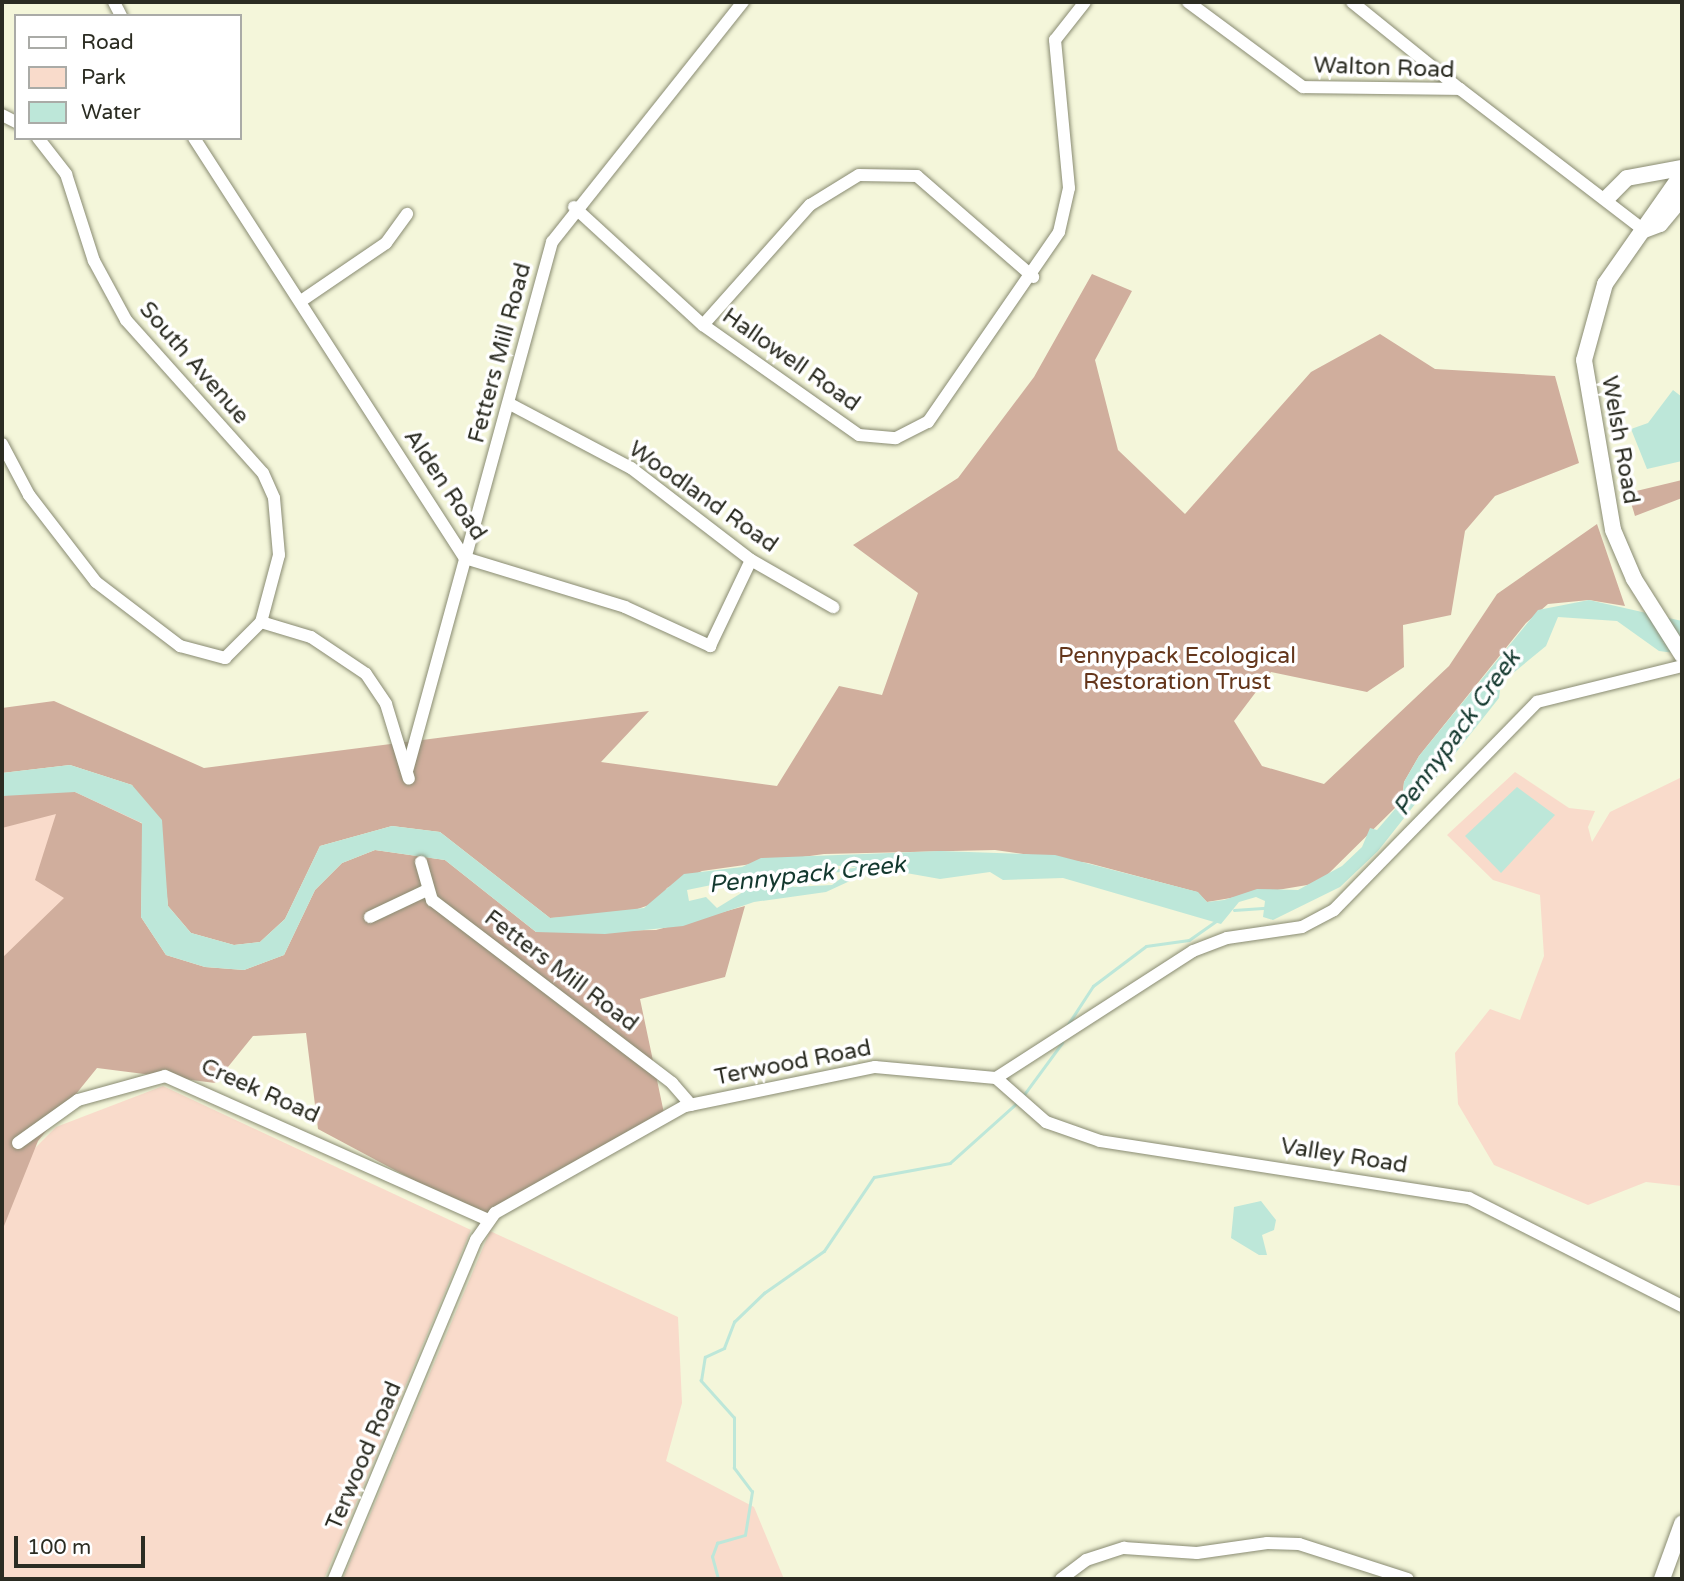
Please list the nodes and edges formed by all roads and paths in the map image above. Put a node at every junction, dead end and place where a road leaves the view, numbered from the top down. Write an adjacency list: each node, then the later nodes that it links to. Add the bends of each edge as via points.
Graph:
1 (743, 2): 12 (street, Fetters Mill Road)
2 (1085, 2): 15 (street, Hallowell Road, via 1055,40 1069,188 1059,232)
3 (1188, 2): 5 (street, Walton Road, via 1303,86)
4 (1352, 2): 5 (street)
5 (1460, 89): 10 (street, Walton Road)
6 (40, 140): 23 (street, South Avenue, via 66,174 94,261 126,320 263,473 274,498 279,555)
7 (195, 140): 16 (street, Alden Road)
8 (1682, 168): 10 (main road, via 1627,178)
9 (1682, 174): 14 (main road, Welsh Road, via 1648,214)
10 (1607, 198): 14 (street, Walton Road)
11 (1682, 198): 14 (main road, Welsh Road, via 1660,224)
12 (574, 207): 17 (street, Hallowell Road); 18 (street, Fetters Mill Road, via 549,247)
13 (407, 214): 16 (street, via 386,243)
14 (1644, 230): 24 (main road, Welsh Road, via 1605,284 1584,360 1613,530)
15 (1033, 277): 17 (street, via 917,176 859,175 810,205); 17 (street, Hallowell Road, via 928,422 896,438 859,435)
16 (301, 301): 20 (street, Alden Road)
17 (703, 324)
18 (510, 404): 20 (street, Fetters Mill Road); 21 (street, Woodland Road, via 631,468)
19 (2, 444): 23 (street, via 62,541 132,615 180,646 215,659 235,654)
20 (465, 558): 21 (street, Alden Road, via 625,607 710,646); 23 (street, Fetters Mill Road, via 408,775 386,704 366,674 311,637)
21 (751, 560): 22 (street, Woodland Road)
22 (833, 607)
23 (261, 622)
24 (1682, 655)
25 (1682, 666): 29 (street, via 1537,702 1335,911 1302,927 1204,946 1067,1028)
26 (421, 863): 27 (street)
27 (425, 891): 28 (street); 30 (street, Fetters Mill Road)
28 (370, 917)
29 (996, 1078): 30 (street, Terwood Road, via 875,1067); 33 (street, Valley Road, via 1026,1109 1100,1141 1469,1198)
30 (691, 1105): 32 (street, Terwood Road)
31 (18, 1143): 32 (street, Creek Road, via 78,1100 165,1076)
32 (488, 1220): 35 (street, Terwood Road)
33 (1682, 1306)
34 (1682, 1524): 38 (main road)
35 (334, 1579)
36 (1061, 1579): 37 (street, via 1086,1560 1124,1548 1197,1553 1267,1543 1299,1544)
37 (1408, 1579)
38 (1662, 1579)

